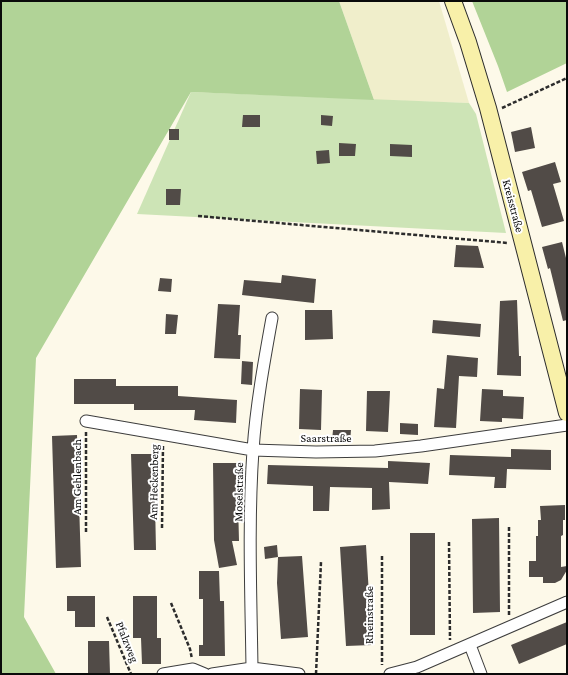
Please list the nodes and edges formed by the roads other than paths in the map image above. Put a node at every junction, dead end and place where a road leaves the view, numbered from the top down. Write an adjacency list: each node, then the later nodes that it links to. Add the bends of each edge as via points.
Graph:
1 (453, 1): 3 (street, Kreisstraße, via 489,114)
2 (272, 318): 6 (street, Moselstraße)
3 (567, 413)
4 (86, 421): 6 (street, Saarstraße)
5 (567, 424): 6 (street, Saarstraße, via 375,451)
6 (253, 450): 9 (street, Moselstraße)
7 (567, 602): 8 (street)
8 (470, 645): 10 (street, via 418,667); 16 (street)
9 (252, 668): 14 (street); 15 (street)
10 (386, 670)
11 (187, 671): 12 (street); 13 (street)
12 (163, 674)
13 (205, 674)
14 (212, 674)
15 (299, 674)
16 (481, 674)

